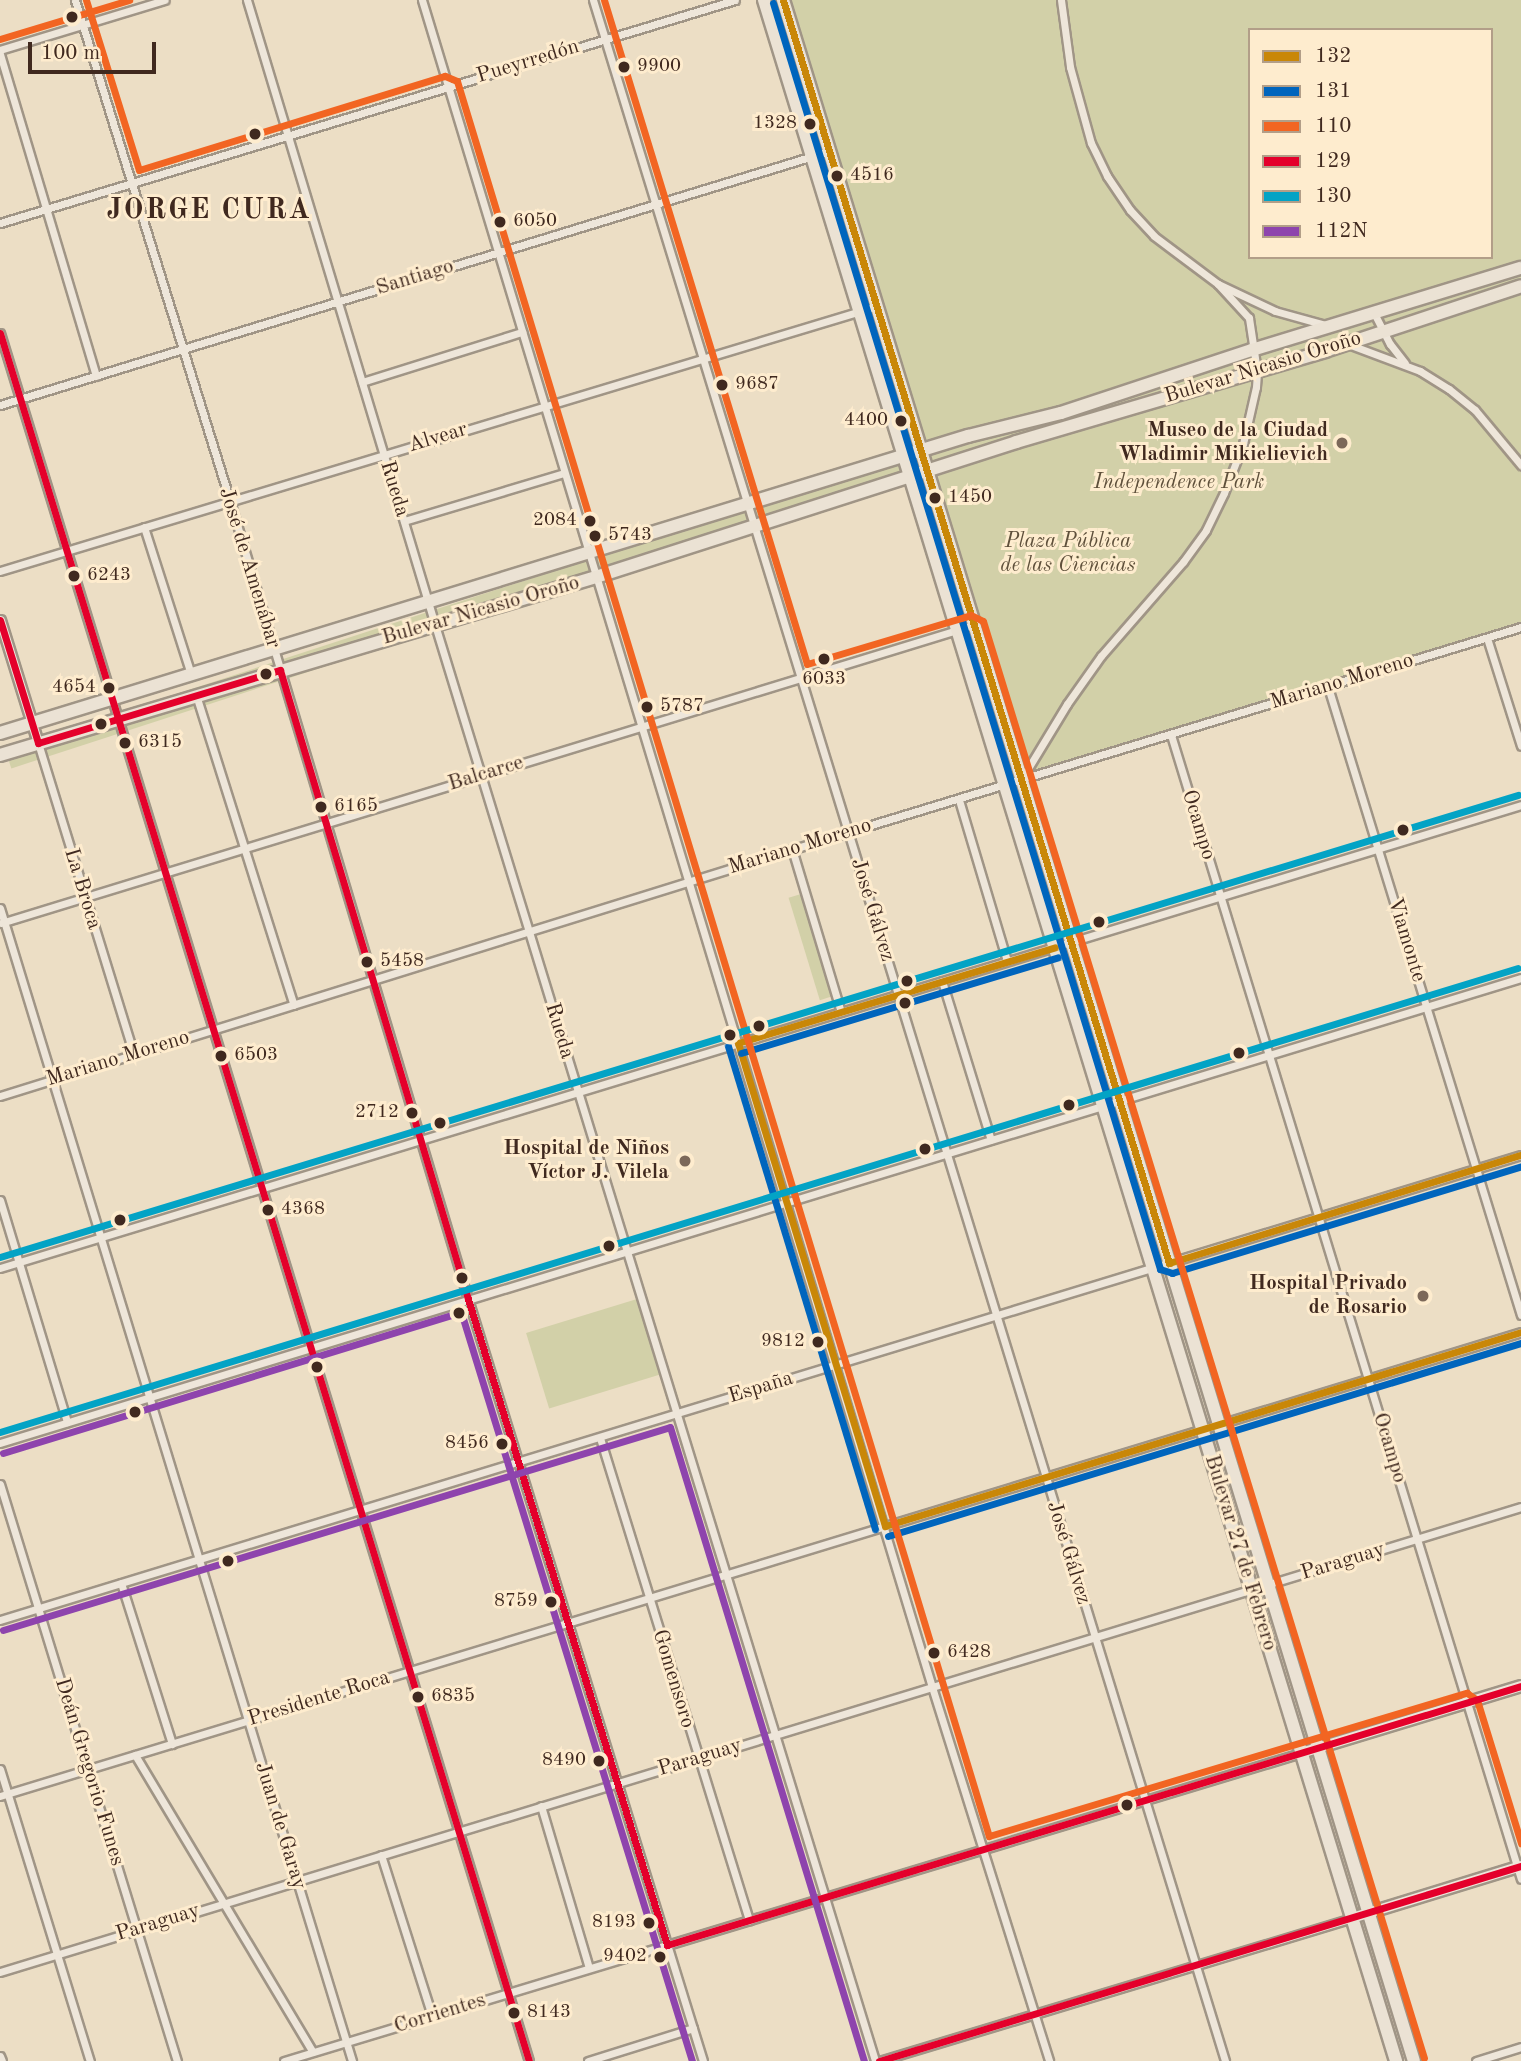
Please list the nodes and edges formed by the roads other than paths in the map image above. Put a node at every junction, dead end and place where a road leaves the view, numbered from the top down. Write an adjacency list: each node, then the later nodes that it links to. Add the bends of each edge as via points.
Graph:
1 (75, 0): 10 (street, José de Amenábar)
2 (165, 0): 10 (street)
3 (247, 0): 14 (street, Rueda)
4 (422, 0): 13 (street)
5 (593, 0): 11 (street, José Gálvez)
6 (735, 0): 11 (street, Pueyrredón)
7 (764, 0): 16 (main road, Bulevar 27 de Febrero)
8 (783, 0): 15 (main road, Bulevar 27 de Febrero)
9 (1061, 0): 23 (street, via 1076,94 1107,176 1154,236)
10 (83, 25): 12 (street); 17 (street, José de Amenábar)
11 (605, 39): 13 (street, Pueyrredón); 18 (street, José Gálvez)
12 (0, 52): 19 (street)
13 (448, 86): 14 (street, Pueyrredón); 21 (street)
14 (288, 136): 17 (street, Pueyrredón); 25 (street, Rueda)
15 (830, 150): 16 (street, Santiago); 26 (main road, Bulevar 27 de Febrero)
16 (812, 156): 18 (street, Santiago); 27 (main road, Bulevar 27 de Febrero)
17 (132, 183): 19 (street, Pueyrredón); 34 (street, José de Amenábar)
18 (656, 204): 21 (street, Santiago); 36 (street, José Gálvez)
19 (46, 209): 20 (street, Pueyrredón); 39 (street)
20 (0, 223)
21 (498, 252): 25 (street, Santiago); 32 (street)
22 (1521, 268): 28 (main road, Bulevar Nicasio Oroño)
23 (1218, 284): 29 (street, via 1275,310); 35 (street, via 1249,318)
24 (1521, 286): 30 (main road, Bulevar Nicasio Oroño)
25 (338, 301): 34 (street, Santiago); 40 (street, Rueda)
26 (877, 306): 27 (street, Alvear); 44 (main road, Bulevar 27 de Febrero)
27 (858, 311): 36 (street, Alvear); 46 (main road, Bulevar 27 de Febrero)
28 (1374, 313): 29 (main road, Bulevar Nicasio Oroño); 30 (street)
29 (1329, 326): 35 (main road, Bulevar Nicasio Oroño)
30 (1383, 331): 33 (main road, Bulevar Nicasio Oroño); 37 (street)
31 (0, 332): 41 (street)
32 (522, 332): 40 (street); 43 (street)
33 (1347, 344): 37 (street); 38 (main road, Bulevar Nicasio Oroño)
34 (183, 349): 39 (street, Santiago); 51 (street, José de Amenábar)
35 (1252, 350): 38 (street); 44 (main road, Bulevar Nicasio Oroño, via 1061,413)
36 (703, 358): 43 (street, Alvear); 52 (street, José Gálvez)
37 (1408, 366): 47 (street, via 1475,410)
38 (1257, 371): 48 (main road, Bulevar Nicasio Oroño); 83 (street, via 1243,444 1206,530 1101,656)
39 (96, 376): 41 (street, Santiago)
40 (362, 382): 45 (street, Rueda)
41 (20, 399): 42 (street, Santiago); 56 (street)
42 (0, 405)
43 (544, 406): 45 (street, Alvear); 49 (street)
44 (921, 452): 46 (main road, Bulevar Nicasio Oroño); 48 (main road, Bulevar 27 de Febrero)
45 (383, 454): 51 (street, Alvear); 53 (street, Rueda)
46 (902, 458): 50 (main road, Bulevar 27 de Febrero); 52 (main road, Bulevar Nicasio Oroño)
47 (1521, 465)
48 (927, 471): 50 (main road, Bulevar Nicasio Oroño); 63 (main road, Bulevar 27 de Febrero)
49 (564, 473): 53 (street); 57 (street)
50 (908, 477): 54 (main road, Bulevar Nicasio Oroño); 65 (main road, Bulevar 27 de Febrero)
51 (230, 501): 55 (street, Alvear); 67 (street, José de Amenábar)
52 (747, 504): 54 (street, José Gálvez); 57 (main road, Bulevar Nicasio Oroño)
53 (404, 521): 60 (street, Rueda)
54 (754, 526): 59 (main road, Bulevar Nicasio Oroño); 70 (street, José Gálvez)
55 (144, 527): 56 (street, Alvear); 69 (street)
56 (66, 551): 58 (street, Alvear); 73 (street)
57 (588, 552): 59 (street); 60 (main road, Bulevar Nicasio Oroño)
58 (0, 571)
59 (596, 578): 62 (main road, Bulevar Nicasio Oroño); 76 (street)
60 (427, 600): 62 (street, Rueda); 67 (main road, Bulevar Nicasio Oroño)
61 (0, 620): 75 (street, La Broca)
62 (435, 625): 68 (main road, Bulevar Nicasio Oroño); 82 (street, Rueda)
63 (973, 625): 65 (street, Balcarce); 83 (main road, Bulevar 27 de Febrero)
64 (1521, 627): 66 (street, Mariano Moreno)
65 (956, 631): 70 (street, Balcarce); 84 (main road, Bulevar 27 de Febrero)
66 (1488, 638): 71 (street, Mariano Moreno); 80 (street)
67 (274, 648): 68 (street, José de Amenábar); 69 (main road, Bulevar Nicasio Oroño)
68 (280, 670): 72 (main road, Bulevar Nicasio Oroño); 87 (street, José de Amenábar)
69 (191, 674): 73 (main road, Bulevar Nicasio Oroño)
70 (800, 677): 76 (street, Balcarce); 88 (street, José Gálvez)
71 (1328, 687): 78 (street, Mariano Moreno); 91 (street, Viamonte)
72 (196, 695): 74 (main road, Bulevar Nicasio Oroño); 89 (street)
73 (110, 699): 74 (street); 75 (main road, Bulevar Nicasio Oroño)
74 (117, 720): 79 (main road, Bulevar Nicasio Oroño); 92 (street)
75 (32, 723): 77 (main road, Bulevar Nicasio Oroño); 79 (street, La Broca)
76 (642, 727): 82 (street, Balcarce); 93 (street)
77 (0, 733)
78 (1171, 735): 83 (street, Mariano Moreno); 95 (street, Ocampo)
79 (38, 743): 81 (main road, Bulevar Nicasio Oroño); 94 (street, La Broca)
80 (1521, 746)
81 (0, 755)
82 (481, 776): 87 (street, Balcarce); 98 (street, Rueda)
83 (1020, 782): 84 (street, Mariano Moreno); 99 (main road, Bulevar 27 de Febrero)
84 (1004, 786): 85 (street, Mariano Moreno); 100 (main road, Bulevar 27 de Febrero)
85 (959, 800): 88 (street, Mariano Moreno); 101 (street)
86 (1521, 805): 91 (street)
87 (326, 824): 89 (street, Balcarce); 103 (street, José de Amenábar)
88 (848, 832): 90 (street, Mariano Moreno); 105 (street, José Gálvez)
89 (244, 848): 92 (street, Balcarce); 106 (street)
90 (792, 849): 93 (street, Mariano Moreno); 108 (street)
91 (1378, 849): 95 (street); 107 (street, Viamonte)
92 (164, 873): 94 (street, Balcarce); 109 (street)
93 (689, 881): 98 (street, Mariano Moreno); 110 (street)
94 (85, 897): 97 (street, Balcarce); 111 (street, La Broca)
95 (1220, 897): 99 (street); 112 (street, Ocampo)
96 (0, 908): 97 (street, Juan de Garay)
97 (2, 923): 113 (street, Juan de Garay)
98 (529, 931): 103 (street, Mariano Moreno); 114 (street, Rueda)
99 (1070, 942): 100 (street); 116 (main road, Bulevar 27 de Febrero)
100 (1055, 947): 101 (street); 117 (main road, Bulevar 27 de Febrero)
101 (1007, 961): 104 (street)
102 (1521, 978): 107 (street)
103 (373, 980): 106 (street, Mariano Moreno); 118 (street, José de Amenábar)
104 (942, 981): 105 (street); 119 (street)
105 (898, 995): 108 (street); 120 (street, José Gálvez)
106 (294, 1005): 109 (street, Mariano Moreno)
107 (1426, 1007): 112 (street); 122 (street, Viamonte)
108 (841, 1012): 110 (street)
109 (212, 1030): 111 (street, Mariano Moreno); 123 (street)
110 (738, 1044): 114 (street); 125 (street)
111 (134, 1055): 113 (street, Mariano Moreno)
112 (1269, 1055): 116 (street); 126 (street, Ocampo)
113 (52, 1080): 115 (street, Mariano Moreno); 127 (street, Juan de Garay)
114 (578, 1092): 118 (street); 128 (street, Rueda)
115 (0, 1096)
116 (1119, 1101): 117 (street); 130 (main road, Bulevar 27 de Febrero)
117 (1103, 1106): 119 (street); 132 (main road, Bulevar 27 de Febrero)
118 (421, 1140): 123 (street); 133 (street, José de Amenábar)
119 (992, 1140): 120 (street)
120 (946, 1153): 125 (street); 135 (street, José Gálvez)
121 (1521, 1155): 122 (street, España)
122 (1476, 1169): 126 (street, España); 134 (street, Viamonte)
123 (261, 1189): 127 (street); 137 (street)
124 (0, 1200): 129 (street)
125 (786, 1202): 128 (street); 138 (street)
126 (1318, 1218): 130 (street, España); 139 (street, Ocampo)
127 (101, 1238): 129 (street); 140 (street, Juan de Garay)
128 (627, 1251): 133 (street); 141 (street, Rueda)
129 (19, 1262): 131 (street); 142 (street)
130 (1169, 1263): 132 (street, España); 143 (main road, Bulevar 27 de Febrero)
131 (0, 1268)
132 (1153, 1269): 135 (street, España); 144 (main road, Bulevar 27 de Febrero)
133 (468, 1299): 137 (street); 147 (street, José de Amenábar)
134 (1521, 1315)
135 (996, 1316): 138 (street, España); 148 (street, José Gálvez)
136 (1521, 1332): 139 (street, Presidente Roca)
137 (310, 1348): 140 (street); 151 (street)
138 (836, 1365): 141 (street, España); 152 (street)
139 (1368, 1379): 143 (street, Presidente Roca); 153 (street, Ocampo)
140 (149, 1397): 142 (street); 154 (street, Juan de Garay)
141 (677, 1414): 145 (street, España); 155 (street, Rueda)
142 (66, 1422): 146 (street)
143 (1218, 1424): 144 (street, Presidente Roca); 157 (main road, Bulevar 27 de Febrero)
144 (1202, 1429): 148 (street, Presidente Roca); 158 (main road, Bulevar 27 de Febrero)
145 (600, 1438): 147 (street, España); 159 (street, Gomensoro)
146 (0, 1443)
147 (519, 1462): 151 (street, España); 162 (street, José de Amenábar)
148 (1045, 1477): 152 (street, Presidente Roca); 163 (street, José Gálvez)
149 (0, 1484): 160 (street, Deán Gregorio Funes)
150 (1521, 1507): 153 (street, Paraguay)
151 (360, 1511): 154 (street, España); 164 (street)
152 (885, 1526): 155 (street, Presidente Roca); 166 (street)
153 (1417, 1539): 157 (street, Paraguay); 167 (street, Ocampo)
154 (199, 1560): 156 (street, España); 168 (street, Juan de Garay)
155 (726, 1575): 159 (street, Presidente Roca); 169 (street, Rueda)
156 (121, 1583): 160 (street, España); 170 (street)
157 (1267, 1585): 158 (street, Paraguay); 171 (main road, Bulevar 27 de Febrero)
158 (1251, 1590): 163 (street, Paraguay); 172 (main road, Bulevar 27 de Febrero)
159 (648, 1598): 162 (street, Presidente Roca); 174 (street, Gomensoro)
160 (38, 1609): 161 (street, España); 176 (street, Deán Gregorio Funes)
161 (0, 1620)
162 (568, 1623): 164 (street, Presidente Roca); 177 (street, José de Amenábar)
163 (1095, 1637): 166 (street, Paraguay); 179 (street, José Gálvez)
164 (410, 1671): 168 (street, Presidente Roca); 181 (street)
165 (1521, 1686): 167 (main road, Corrientes)
166 (932, 1687): 169 (street, Paraguay); 182 (street)
167 (1467, 1703): 171 (main road, Corrientes); 184 (street, Ocampo)
168 (248, 1720): 170 (street, Presidente Roca); 186 (street, Juan de Garay)
169 (775, 1735): 174 (street, Paraguay); 187 (street, Rueda)
170 (172, 1744): 173 (street, Presidente Roca)
171 (1317, 1747): 172 (main road, Corrientes); 189 (main road, Bulevar 27 de Febrero)
172 (1301, 1753): 179 (street, Corrientes); 190 (main road, Bulevar 27 de Febrero)
173 (135, 1755): 176 (street, Presidente Roca); 188 (street)
174 (698, 1759): 177 (street, Paraguay); 191 (street, Gomensoro)
175 (0, 1769): 178 (street)
176 (88, 1769): 178 (street, Presidente Roca); 192 (street, Deán Gregorio Funes)
177 (617, 1783): 180 (street, Paraguay); 193 (street, José de Amenábar)
178 (4, 1795): 194 (street)
179 (1145, 1800): 182 (street, Corrientes); 195 (street, José Gálvez)
180 (541, 1806): 181 (street, Paraguay); 196 (street)
181 (459, 1832): 183 (street, Paraguay); 198 (street)
182 (982, 1849): 187 (street, Corrientes); 199 (street)
183 (382, 1855): 186 (street, Paraguay); 200 (street)
184 (1519, 1866): 185 (street, Ocampo); 189 (main road)
185 (1521, 1879)
186 (297, 1881): 188 (street, Paraguay); 202 (street, Juan de Garay)
187 (825, 1897): 191 (street, Corrientes); 214 (street, Rueda)
188 (223, 1904): 192 (street, Paraguay); 204 (street)
189 (1368, 1912): 190 (main road); 218 (main road, Bulevar 27 de Febrero)
190 (1352, 1918): 195 (street); 217 (main road, Bulevar 27 de Febrero)
191 (749, 1920): 193 (street, Corrientes)
192 (137, 1930): 194 (street, Paraguay); 208 (street, Deán Gregorio Funes)
193 (667, 1945): 196 (street, Corrientes); 201 (street, José de Amenábar)
194 (57, 1954): 197 (street, Paraguay); 207 (street)
195 (1196, 1965): 199 (street); 216 (street, José Gálvez)
196 (589, 1968): 198 (street, Corrientes)
197 (0, 1972)
198 (509, 1993): 200 (street, Corrientes); 211 (street)
199 (1034, 2014): 214 (street); 215 (street)
200 (432, 2016): 202 (street, Corrientes)
201 (693, 2028): 212 (street); 213 (street, José de Amenábar)
202 (346, 2042): 204 (street, Corrientes); 210 (street, Juan de Garay)
203 (1521, 2047): 219 (street)
204 (313, 2052): 209 (street, Corrientes)
205 (0, 2056): 206 (street)
206 (2, 2061)
207 (90, 2061)
208 (177, 2061)
209 (284, 2061)
210 (352, 2061)
211 (529, 2061)
212 (588, 2061)
213 (703, 2061)
214 (877, 2061)
215 (1049, 2061)
216 (1225, 2061)
217 (1396, 2061)
218 (1414, 2061)
219 (1476, 2061)

